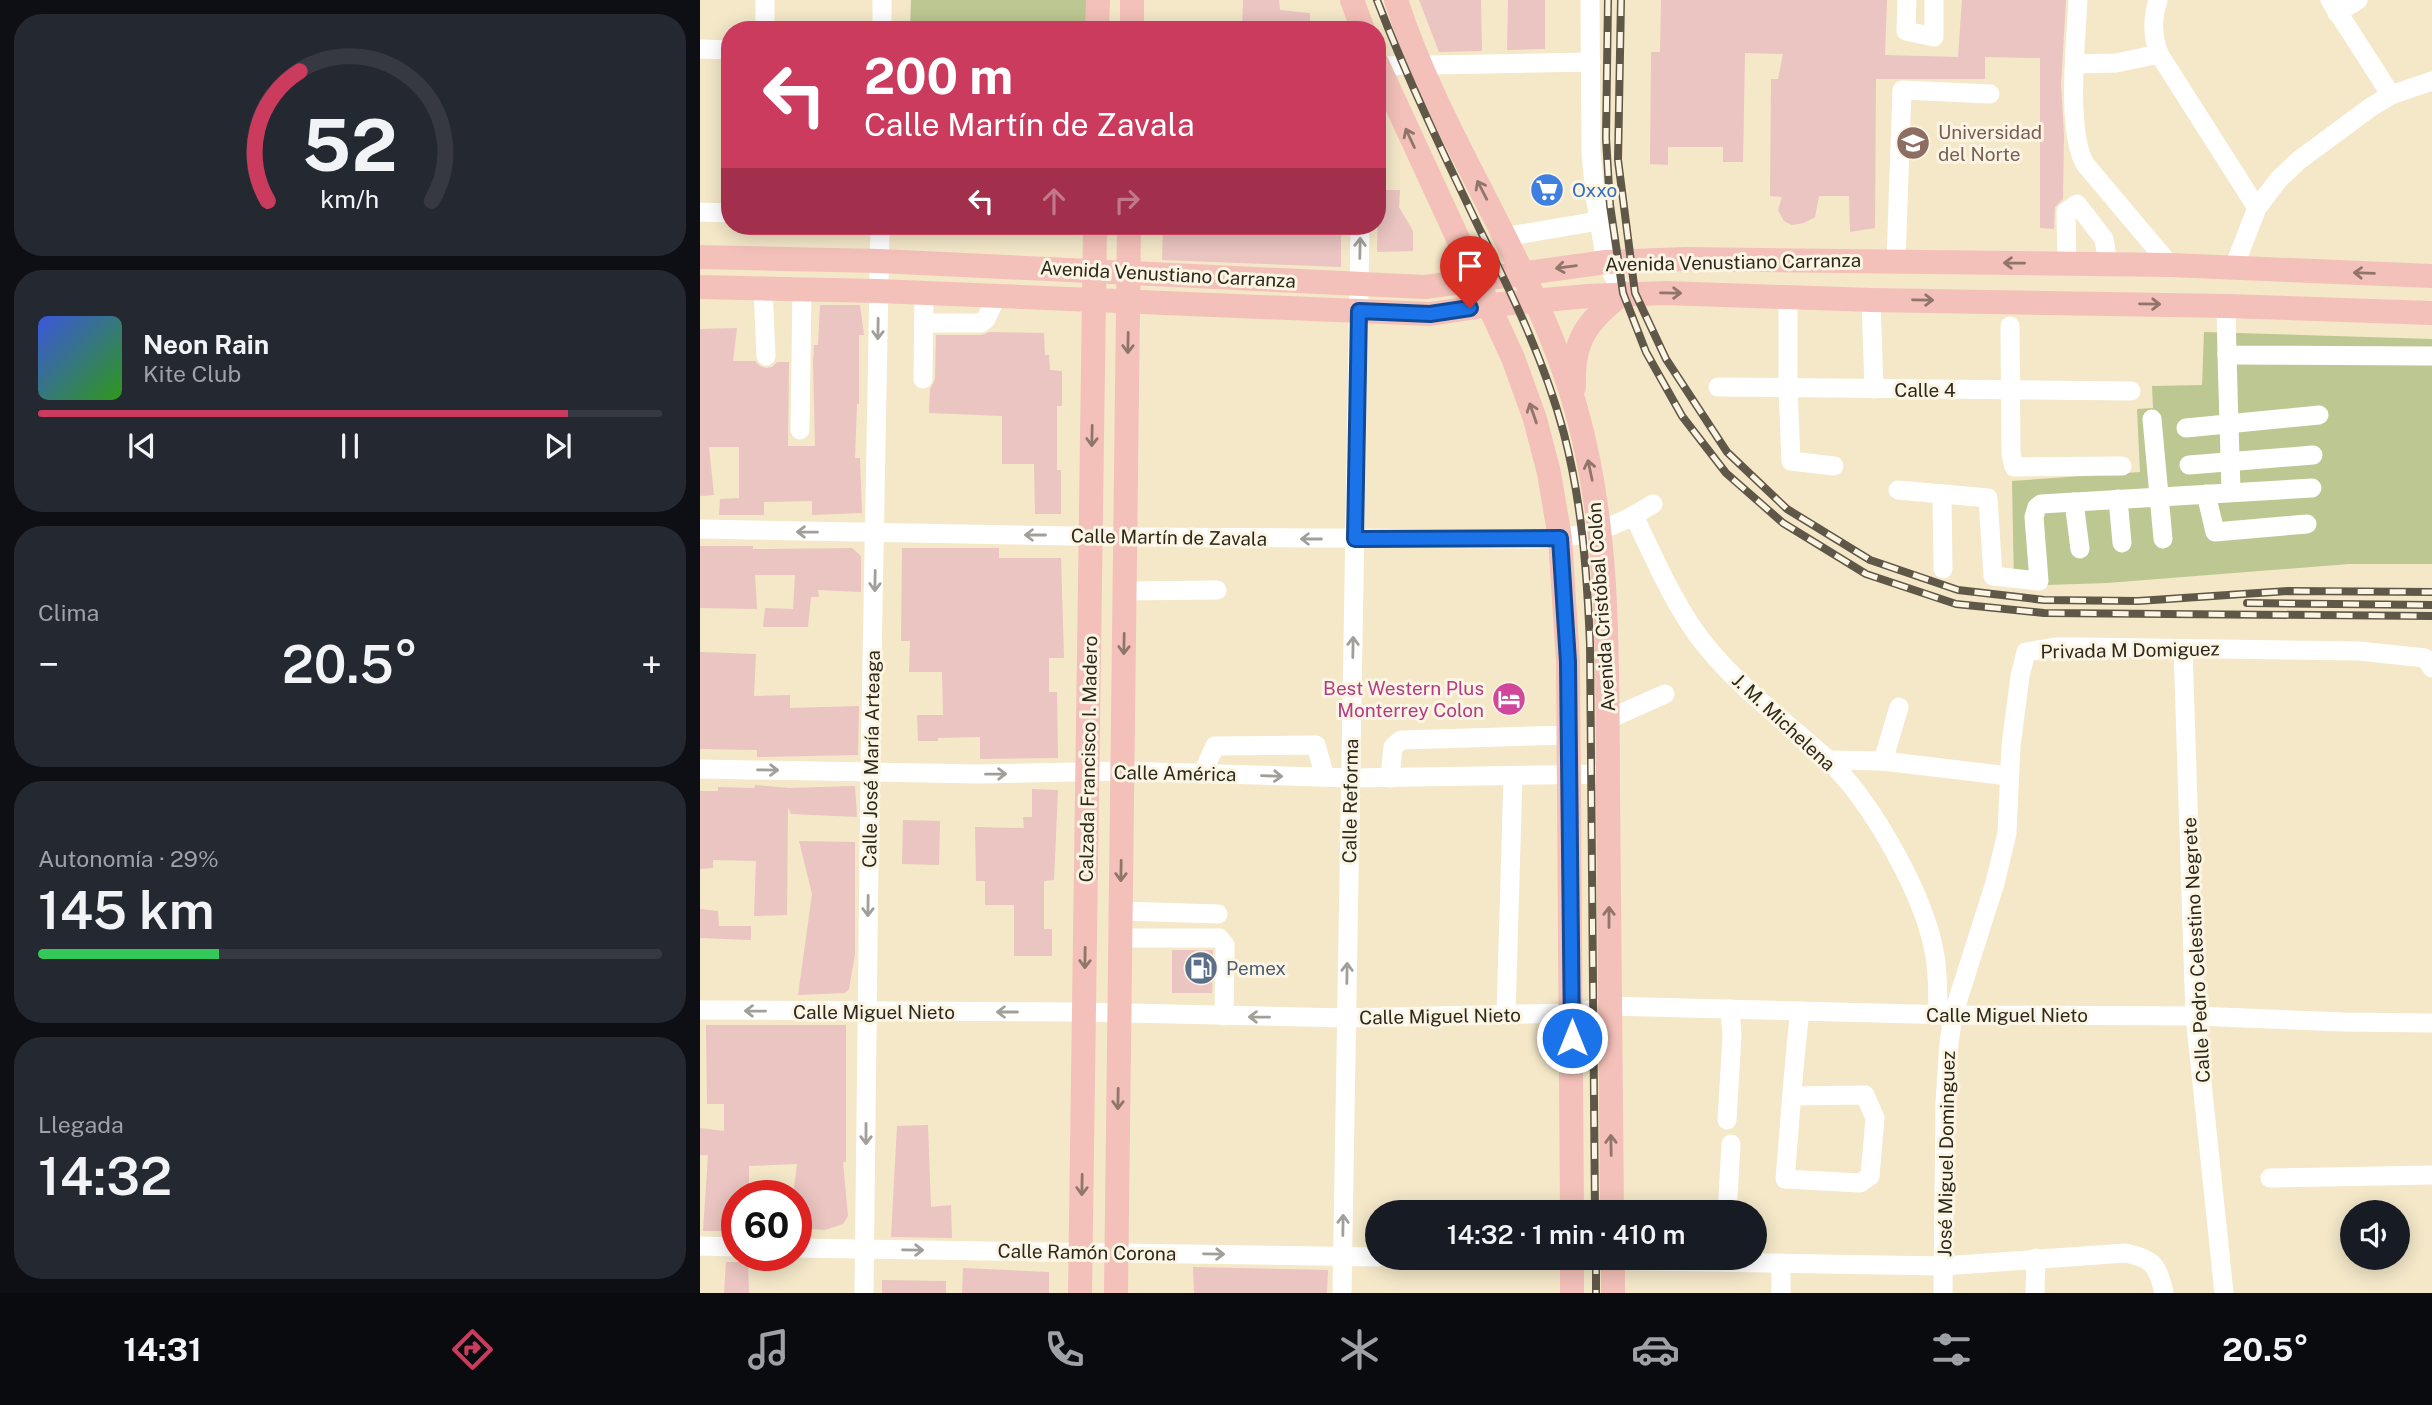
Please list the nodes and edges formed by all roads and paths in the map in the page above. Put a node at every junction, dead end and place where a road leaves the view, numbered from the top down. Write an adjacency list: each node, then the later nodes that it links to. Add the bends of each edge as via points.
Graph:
1 (765, 0): 14 (street)
2 (882, 0): 15 (street)
3 (1098, 0): 16 (main road)
4 (1132, 0): 17 (main road)
5 (1352, 0): 18 (main road)
6 (1396, 0): 24 (main road, Avenida Cristóbal Colón)
7 (1590, 0): 22 (street)
8 (1907, 0): 9 (street, via 1906,31 1934,37)
9 (1934, 0)
10 (2078, 0): 23 (street)
11 (2158, 0): 21 (street, via 2154,41)
12 (2358, 0): 13 (street)
13 (2333, 6): 29 (street)
14 (765, 21)
15 (882, 21)
16 (1097, 21)
17 (1132, 21)
18 (1360, 21)
19 (700, 50): 20 (street)
20 (721, 50)
21 (2159, 54): 23 (street, via 2116,63); 30 (street)
22 (1591, 62): 24 (street); 33 (street, via 1591,152)
23 (2075, 64): 45 (street, via 2076,140 2081,157)
24 (1422, 65): 25 (street); 38 (main road, Avenida Cristóbal Colón, one-way to 24)
25 (1386, 66)
26 (2432, 82): 29 (street)
27 (1386, 84): 51 (main road, Avenida Cristóbal Colón, one-way to 27)
28 (1990, 94): 41 (street, via 1902,90)
29 (2391, 95): 30 (street, via 2298,161)
30 (2257, 208): 46 (street)
31 (700, 212): 32 (street)
32 (721, 213)
33 (1598, 221): 38 (street); 42 (street)
34 (880, 235): 40 (street, Calle José María Arteaga)
35 (1095, 235): 47 (main road, Calzada Francisco I. Madero)
36 (1129, 235): 48 (main road, Calzada Francisco I. Madero)
37 (1360, 235): 52 (street, Calle Reforma, one-way to 37)
38 (1504, 237): 49 (main road, Avenida Cristóbal Colón)
39 (700, 257): 40 (main road, Avenida Venustiano Carranza)
40 (879, 261): 47 (main road, Avenida Venustiano Carranza); 56 (street, Calle José María Arteaga)
41 (1896, 261): 42 (main road, Avenida Venustiano Carranza); 43 (main road, Avenida Venustiano Carranza, one-way to 41)
42 (1606, 262): 49 (main road, Avenida Venustiano Carranza, one-way to 49); 58 (street)
43 (2067, 263): 44 (main road, Avenida Venustiano Carranza); 44 (street, via 2066,212 2077,204 2104,239)
44 (2108, 264): 45 (main road, Avenida Venustiano Carranza)
45 (2170, 265): 46 (main road, Avenida Venustiano Carranza)
46 (2234, 267): 50 (main road, Avenida Venustiano Carranza, one-way to 46)
47 (1094, 270): 48 (main road, Avenida Venustiano Carranza); 62 (main road, Calzada Francisco I. Madero)
48 (1129, 272): 52 (main road, Avenida Venustiano Carranza); 64 (main road, Calzada Francisco I. Madero)
49 (1523, 273): 51 (main road, Avenida Venustiano Carranza); 63 (main road, Avenida Cristóbal Colón)
50 (2432, 276)
51 (1477, 279): 52 (main road, Avenida Venustiano Carranza, via 1425,287); 65 (main road, Avenida Cristóbal Colón)
52 (1359, 284): 67 (street, Calle Reforma)
53 (700, 287): 54 (main road, Avenida Venustiano Carranza)
54 (763, 288): 55 (main road, Avenida Venustiano Carranza); 72 (street)
55 (802, 289): 56 (main road, Avenida Venustiano Carranza); 85 (street)
56 (878, 291): 57 (main road, Avenida Venustiano Carranza); 104 (street, Calle José María Arteaga, one-way to 104)
57 (924, 293): 59 (main road, Avenida Venustiano Carranza); 69 (street)
58 (1623, 293): 60 (main road, Avenida Venustiano Carranza, one-way to 60); 63 (main road, Avenida Venustiano Carranza); 80 (main road, via 1599,313 1579,340 1573,370)
59 (996, 297): 62 (main road, Avenida Venustiano Carranza); 69 (street, via 981,323)
60 (1788, 297): 61 (main road, Avenida Venustiano Carranza); 76 (street)
61 (1871, 300): 66 (main road, Avenida Venustiano Carranza, one-way to 66); 77 (street)
62 (1094, 301): 64 (main road, Avenida Venustiano Carranza); 105 (main road, Calzada Francisco I. Madero, one-way to 105)
63 (1535, 301): 65 (main road, Avenida Venustiano Carranza); 80 (main road, Avenida Cristóbal Colón)
64 (1128, 302): 67 (main road, Avenida Venustiano Carranza); 106 (main road, Calzada Francisco I. Madero, one-way to 106)
65 (1490, 305): 67 (main road, Avenida Venustiano Carranza, via 1430,314); 107 (main road, Avenida Cristóbal Colón, one-way to 65, via 1535,419)
66 (2226, 306): 68 (main road, Avenida Venustiano Carranza); 71 (street)
67 (1359, 311): 108 (street, Calle Reforma)
68 (2432, 313)
69 (924, 323): 74 (street)
70 (2010, 326): 78 (street)
71 (2227, 355): 73 (street); 83 (street)
72 (765, 356)
73 (2432, 356)
74 (923, 379)
75 (1718, 387): 76 (street, Calle 4)
76 (1788, 387): 77 (street, Calle 4); 89 (street, via 1791,461)
77 (1874, 390): 78 (street, Calle 4)
78 (2011, 390): 79 (street, Calle 4); 90 (street, via 2014,467)
79 (2132, 391)
80 (1576, 408): 103 (main road, Avenida Cristóbal Colón, one-way to 80)
81 (2319, 415): 83 (street)
82 (2152, 419): 96 (street)
83 (2230, 423): 84 (street); 87 (street)
84 (2186, 428)
85 (800, 430)
86 (2313, 455): 87 (street)
87 (2230, 460): 88 (street); 93 (street)
88 (2189, 465)
89 (1834, 466)
90 (2122, 466)
91 (2312, 488): 93 (street)
92 (1898, 490): 94 (street)
93 (2231, 492): 95 (street)
94 (1942, 494): 98 (street, via 1988,498 1993,576 2039,581 2035,511 2041,504); 112 (street)
95 (2206, 494): 96 (street); 101 (street, via 2215,532)
96 (2161, 496): 97 (street); 109 (street)
97 (2118, 499): 98 (street); 110 (street)
98 (2074, 502): 111 (street)
99 (1653, 504): 100 (street, Calle Martín de Zavala)
100 (1634, 516): 103 (street, Calle Martín de Zavala); 121 (street, J. M. Michelena, via 1704,644 1763,705)
101 (2307, 524)
102 (700, 529): 104 (street, Calle Martín de Zavala, one-way to 102)
103 (1599, 532): 107 (street, Calle Martín de Zavala); 119 (main road, Avenida Cristóbal Colón)
104 (876, 534): 105 (street, Calle Martín de Zavala, one-way to 104); 125 (street, Calle José María Arteaga, one-way to 125)
105 (1091, 536): 106 (street, Calle Martín de Zavala); 126 (main road, Calzada Francisco I. Madero)
106 (1125, 537): 108 (street, Calle Martín de Zavala, one-way to 106); 114 (main road, Calzada Francisco I. Madero)
107 (1560, 538): 108 (street, Calle Martín de Zavala); 120 (main road, Avenida Cristóbal Colón)
108 (1355, 539): 133 (street, Calle Reforma, one-way to 108)
109 (2163, 539)
110 (2122, 543)
111 (2080, 549)
112 (1943, 569)
113 (1217, 590): 114 (street)
114 (1125, 591): 124 (main road, Calzada Francisco I. Madero, one-way to 124)
115 (2183, 649): 116 (street, Privada M Domiguez, via 2392,653 2425,658); 130 (street, Privada M Domiguez, via 2056,647 2026,652); 149 (street, Calle Pedro Celestino Negrete)
116 (2432, 668)
117 (1665, 694): 119 (street)
118 (1899, 707): 122 (street)
119 (1609, 719): 128 (main road, Avenida Cristóbal Colón)
120 (1569, 735): 129 (main road, Avenida Cristóbal Colón); 134 (street, via 1401,740 1393,747)
121 (1828, 760): 122 (street); 147 (street, J. M. Michelena, via 1867,809 1913,891 1928,928)
122 (1884, 761): 130 (street)
123 (700, 769): 125 (street, Calle América, one-way to 125)
124 (1122, 771): 126 (street, Calle América); 127 (street, Calle América); 135 (main road, Calzada Francisco I. Madero, one-way to 135)
125 (870, 772): 126 (street, Calle América, one-way to 126); 143 (street, Calle José María Arteaga, one-way to 143)
126 (1087, 772): 142 (main road, Calzada Francisco I. Madero, one-way to 142)
127 (1202, 774): 131 (street, Calle América, one-way to 131); 131 (street, via 1216,746 1316,745)
128 (1608, 774): 129 (street, Calle América); 138 (main road, Avenida Cristóbal Colón, one-way to 128)
129 (1570, 775): 132 (street, Calle América); 144 (main road, Avenida Cristóbal Colón)
130 (2009, 776): 147 (street, Privada M Domiguez, via 2002,856)
131 (1325, 777): 133 (street, Calle América)
132 (1513, 777): 134 (street, Calle América); 145 (street)
133 (1351, 778): 134 (street, Calle América); 150 (street, Calle Reforma, one-way to 133)
134 (1390, 778)
135 (1121, 911): 136 (street); 137 (main road, Calzada Francisco I. Madero)
136 (1219, 914)
137 (1121, 938): 146 (main road, Calzada Francisco I. Madero); 148 (street, via 1219,939 1224,945)
138 (1610, 1006): 139 (street, Calle Miguel Nieto); 144 (street, Calle Miguel Nieto); 158 (main road, Avenida Cristóbal Colón, one-way to 138)
139 (1730, 1009): 141 (street, Calle Miguel Nieto); 153 (street)
140 (700, 1010): 143 (street, Calle Miguel Nieto, one-way to 140)
141 (1800, 1011): 147 (street, Calle Miguel Nieto); 152 (street)
142 (1084, 1012): 143 (street, Calle Miguel Nieto, one-way to 143); 146 (street, Calle Miguel Nieto); 164 (main road, Calzada Francisco I. Madero, one-way to 164)
143 (867, 1013): 163 (street, Calle José María Arteaga, one-way to 163)
144 (1572, 1013): 145 (street, Calle Miguel Nieto); 157 (main road, Avenida Cristóbal Colón)
145 (1506, 1014): 150 (street, Calle Miguel Nieto)
146 (1119, 1015): 148 (street, Calle Miguel Nieto); 165 (main road, Calzada Francisco I. Madero, one-way to 165)
147 (1945, 1015): 149 (street, Calle Miguel Nieto); 171 (street, José Miguel Dominguez)
148 (1224, 1016): 150 (street, Calle Miguel Nieto, one-way to 148)
149 (2196, 1016): 151 (street, Calle Miguel Nieto); 184 (street, Calle Pedro Celestino Negrete)
150 (1346, 1018): 166 (street, Calle Reforma, one-way to 150)
151 (2432, 1023)
152 (1792, 1096): 152 (street, via 1865,1095 1875,1118 1870,1176 1860,1183 1785,1179)
153 (1727, 1120)
154 (1731, 1144): 159 (street)
155 (2432, 1175): 156 (street)
156 (2270, 1178)
157 (1572, 1200)
158 (1612, 1200)
159 (1728, 1200)
160 (700, 1246): 161 (street)
161 (721, 1247)
162 (812, 1248): 163 (street, Calle Ramón Corona)
163 (865, 1249): 164 (street, Calle Ramón Corona, one-way to 164, via 977,1243); 174 (street, Calle José María Arteaga)
164 (1081, 1252): 165 (street, Calle Ramón Corona); 175 (main road, Calzada Francisco I. Madero)
165 (1117, 1253): 166 (street, Calle Ramón Corona, one-way to 166); 176 (main road, Calzada Francisco I. Madero)
166 (1342, 1256): 167 (street, Calle Ramón Corona); 177 (street, Calle Reforma)
167 (1365, 1257)
168 (2036, 1258): 171 (street); 182 (street); 183 (street, via 2142,1256 2155,1265)
169 (1767, 1262): 170 (street)
170 (1781, 1263): 171 (street); 180 (street)
171 (1943, 1266): 181 (street, José Miguel Dominguez)
172 (1572, 1270): 178 (main road)
173 (1613, 1270): 179 (main road)
174 (864, 1293)
175 (1080, 1293)
176 (1116, 1293)
177 (1342, 1293)
178 (1572, 1293)
179 (1613, 1293)
180 (1781, 1293)
181 (1943, 1293)
182 (2035, 1293)
183 (2164, 1293)
184 (2224, 1293)

